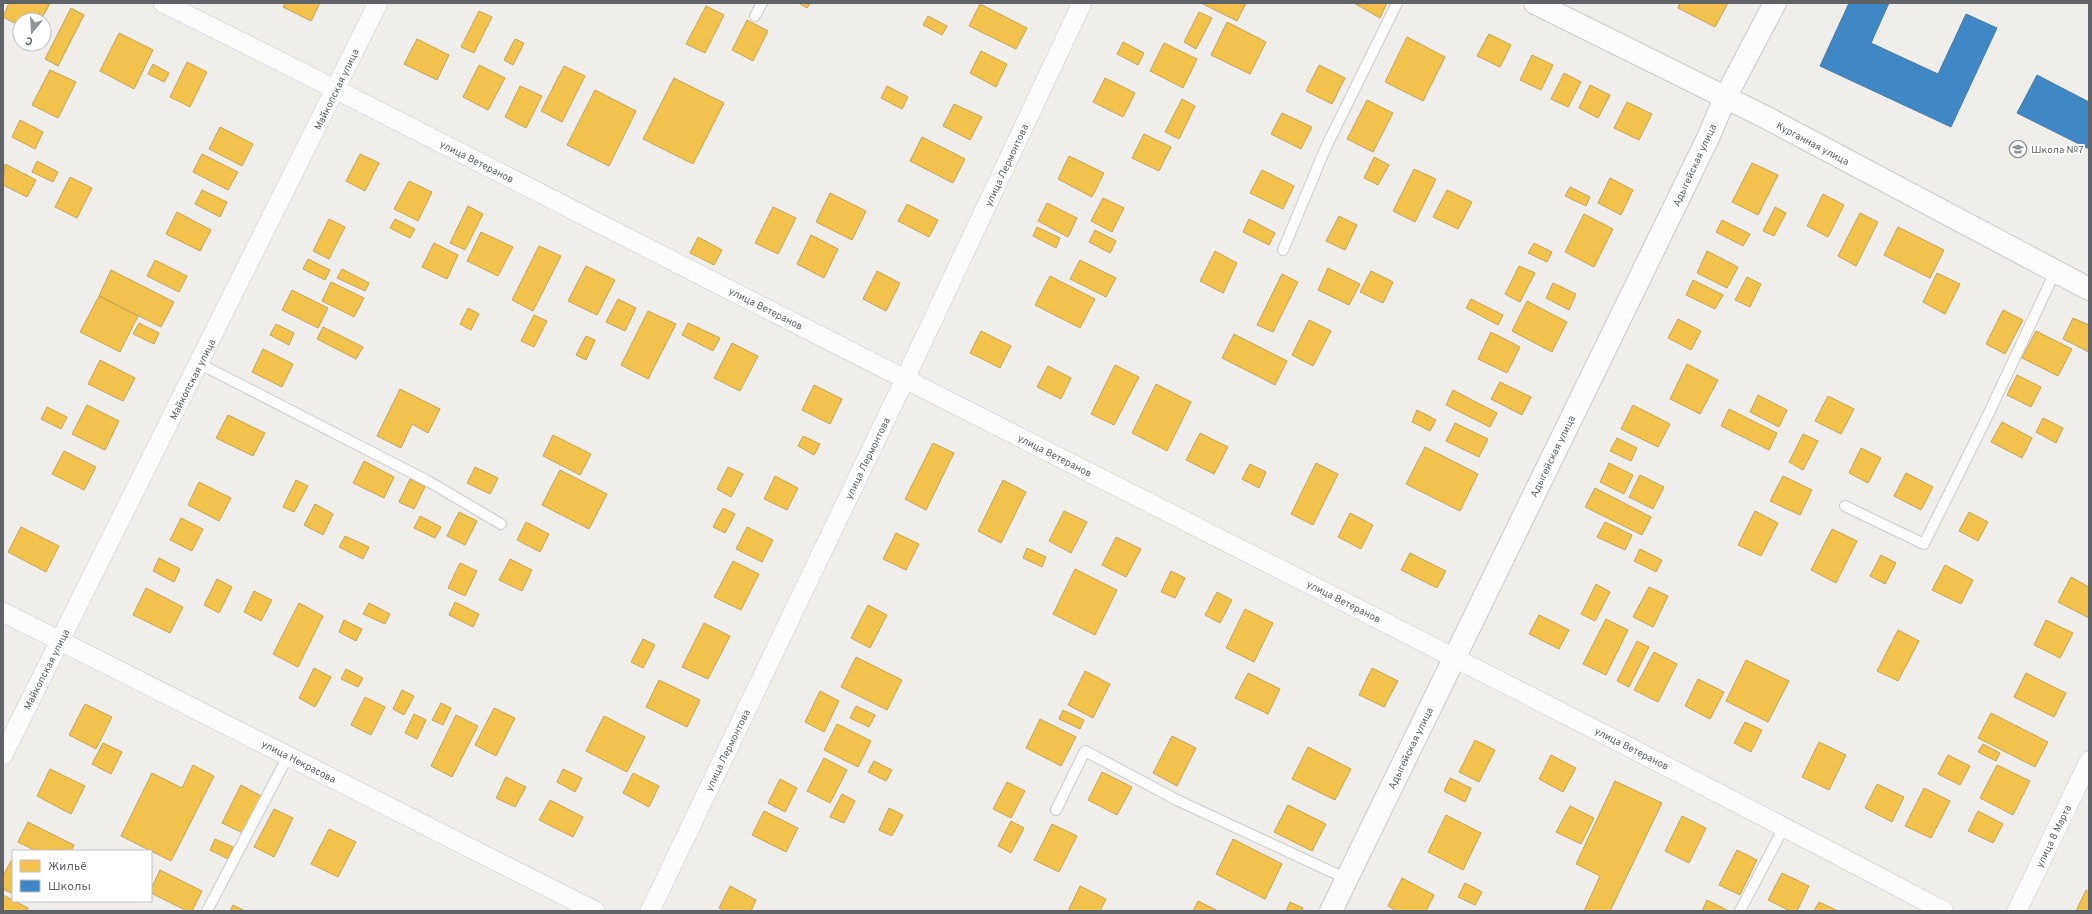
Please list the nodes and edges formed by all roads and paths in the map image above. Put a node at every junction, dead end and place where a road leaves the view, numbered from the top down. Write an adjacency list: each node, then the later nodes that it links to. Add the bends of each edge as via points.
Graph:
1 (163, 3): 9 (street, улица Ветеранов)
2 (378, 3): 9 (street, Майкопская улица)
3 (762, 3): 8 (lane)
4 (1082, 3): 15 (street, улица Лермонтова)
5 (1397, 3): 11 (lane, via 1326,147)
6 (1535, 3): 10 (main road, Курганная улица)
7 (1775, 3): 10 (main road, Адыгейская улица)
8 (755, 16)
9 (337, 89): 14 (street, Майкопская улица); 15 (street, улица Ветеранов)
10 (1725, 98): 12 (main road, Курганная улица); 20 (main road, Адыгейская улица, via 1708,138)
11 (1283, 250)
12 (2055, 272): 13 (main road, Курганная улица); 16 (lane, via 1924,544)
13 (2089, 289)
14 (200, 364): 17 (lane, via 428,481); 19 (street, Майкопская улица)
15 (905, 379): 20 (street, улица Ветеранов); 29 (street, улица Лермонтова)
16 (1845, 506)
17 (501, 524)
18 (3, 612): 19 (street, улица Некрасова)
19 (61, 641): 21 (street, Майкопская улица); 22 (street, улица Некрасова)
20 (1454, 657): 25 (street, улица Ветеранов); 26 (main road, Адыгейская улица)
21 (3, 755)
22 (288, 756): 27 (lane); 28 (street, улица Некрасова)
23 (2089, 761): 33 (street, улица 8 Марта)
24 (1056, 810): 26 (lane, via 1086,752 1179,801)
25 (1784, 826): 31 (lane); 32 (street, улица Ветеранов)
26 (1347, 879): 30 (main road, Адыгейская улица)
27 (207, 911)
28 (595, 911)
29 (650, 911)
30 (1331, 911)
31 (1740, 911)
32 (1944, 911)
33 (2017, 911)

